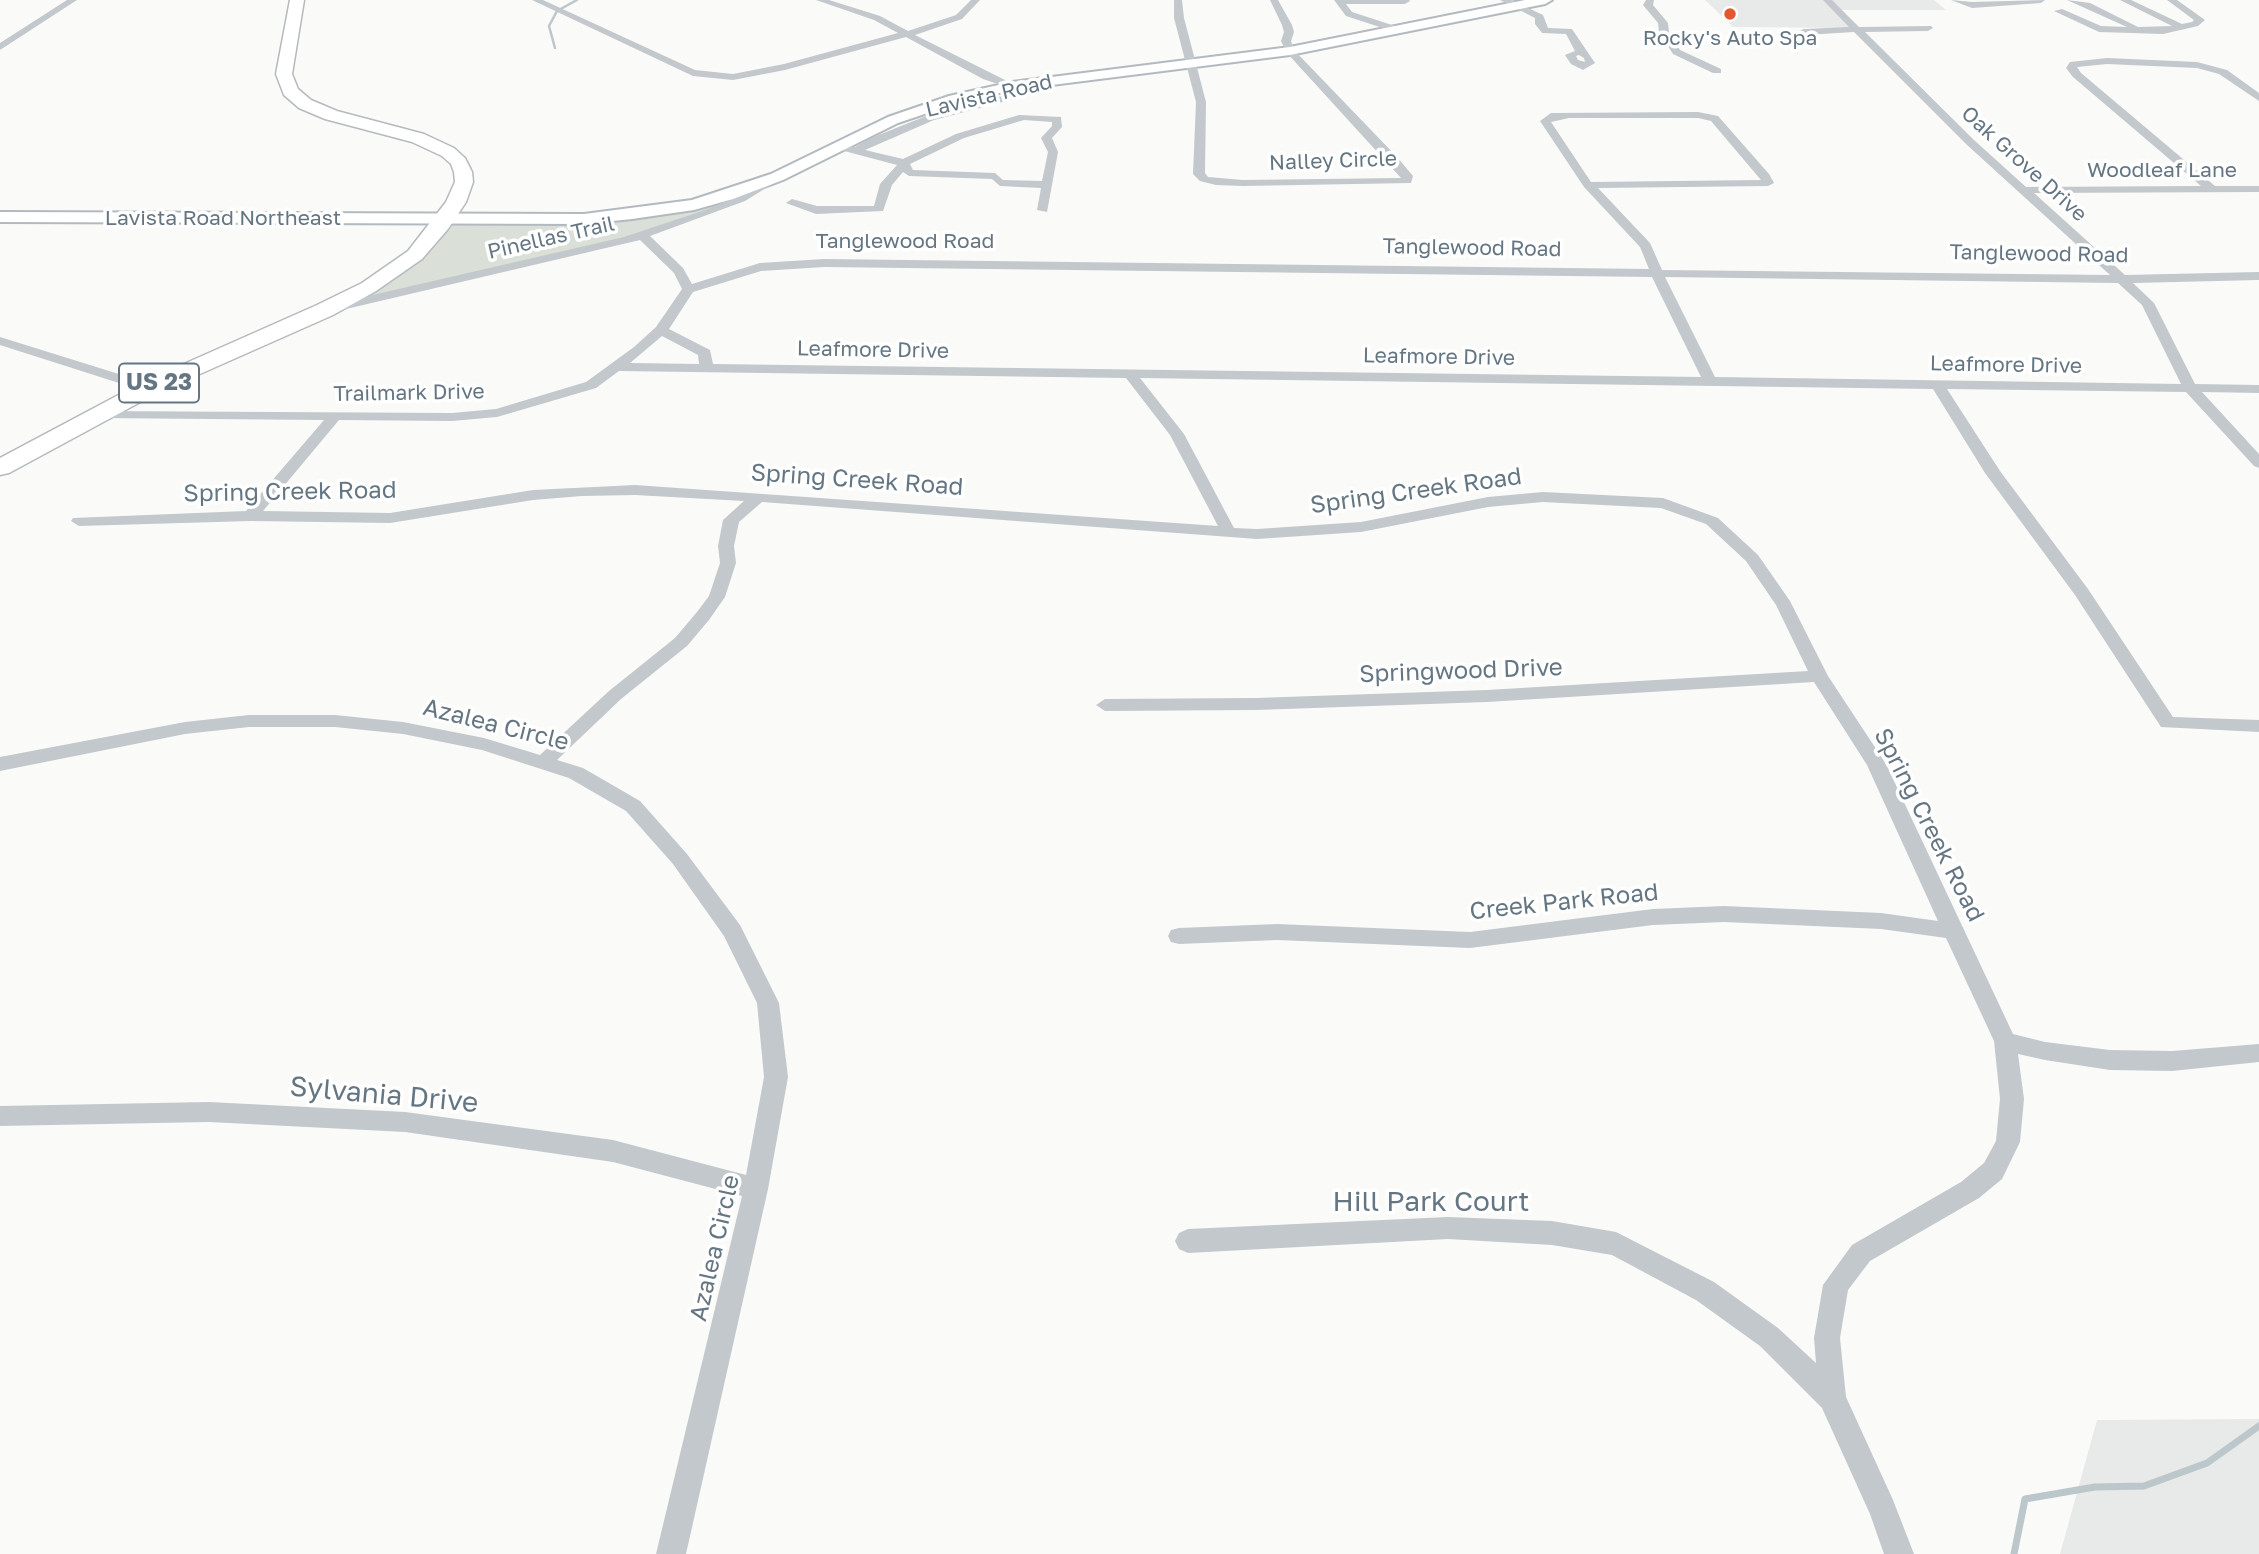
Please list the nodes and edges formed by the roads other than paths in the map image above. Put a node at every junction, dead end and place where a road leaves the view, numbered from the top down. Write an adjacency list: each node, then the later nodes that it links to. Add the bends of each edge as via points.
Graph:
1 (74, 0): 27 (street)
2 (297, 0): 48 (main road, US 23, via 284,74 290,91 331,116 418,138 448,152 462,167 464,182)
3 (536, 0): 25 (street, via 694,73 714,77 748,76)
4 (820, 0): 25 (street, via 857,10)
5 (976, 0): 25 (street, via 960,17)
6 (1178, 0): 30 (street)
7 (1274, 0): 28 (street, via 1287,25)
8 (1338, 0): 17 (street); 23 (street, via 1349,14)
9 (1545, 0): 18 (main road, Lavista Road)
10 (1650, 0): 31 (street, via 1648,5 1676,51)
11 (1827, 0): 22 (street, Oak Grove Drive)
12 (1955, 0): 13 (street, via 1972,5)
13 (2042, 0)
14 (2071, 0): 24 (street)
15 (2124, 0): 20 (street)
16 (2171, 0): 20 (street, via 2200,20)
17 (1405, 1)
18 (1510, 3): 23 (main road, Lavista Road); 29 (street, via 1540,19 1545,31 1569,31)
19 (2059, 11): 24 (street, via 2099,29)
20 (2182, 27): 24 (street)
21 (1928, 28): 22 (street)
22 (1856, 29): 26 (street); 43 (street, Oak Grove Drive)
23 (1398, 30): 28 (main road, Lavista Road)
24 (2143, 31)
25 (910, 34): 32 (street)
26 (1790, 37)
27 (0, 47)
28 (1290, 51): 30 (main road, Lavista Road); 30 (street, Nalley Circle, via 1398,165 1407,181 1243,183 1204,178 1199,174 1201,102)
29 (1581, 52)
30 (1192, 65): 32 (main road, Lavista Road)
31 (1717, 71)
32 (1018, 90): 34 (street); 36 (main road, Lavista Road, via 949,101 893,121)
33 (2259, 98): 42 (street, via 2223,72 2197,65 2073,64 2077,75)
34 (999, 99): 35 (street); 36 (street, via 930,118)
35 (1023, 117): 37 (street, via 960,136); 40 (street, via 1056,119 1057,127 1046,138 1053,152)
36 (851, 149): 37 (street); 38 (street); 39 (main road, Lavista Road)
37 (904, 163): 38 (street); 40 (street, via 909,173 995,176 1000,183)
38 (894, 173): 45 (street, via 879,209 816,210)
39 (777, 177): 48 (main road, Lavista Road, via 694,205 632,214 584,219); 49 (street, Pinellas Trail, via 741,200)
40 (1047, 185): 46 (street)
41 (1588, 185): 41 (street, via 1549,130 1545,121 1551,116 1714,118 1768,183); 50 (street, via 1646,246)
42 (2211, 189): 43 (street, Woodleaf Lane); 44 (street, Woodleaf Lane)
43 (2023, 190): 52 (street, Oak Grove Drive)
44 (2259, 190)
45 (792, 203)
46 (1043, 210)
47 (0, 217): 48 (main road, Lavista Road Northeast)
48 (445, 219): 54 (main road, US 23, via 404,264)
49 (642, 235): 53 (street, via 679,271); 54 (street, Pinellas Trail)
50 (1657, 274): 52 (street, Tanglewood Road); 53 (street, Tanglewood Road, via 810,263 760,267); 60 (street)
51 (2259, 276): 52 (street, Tanglewood Road)
52 (2119, 279): 63 (street, Oak Grove Drive, via 2148,303)
53 (688, 289): 55 (street, Trailmark Drive)
54 (325, 310): 62 (main road, US 23)
55 (661, 330): 57 (street, Trailmark Drive); 58 (street, via 705,353)
56 (0, 341): 62 (street)
57 (619, 367): 58 (street, Leafmore Drive); 66 (street, Trailmark Drive, via 591,384 498,413)
58 (706, 367): 59 (street, Leafmore Drive)
59 (1131, 374): 60 (street, Leafmore Drive); 72 (street, via 1177,433)
60 (1709, 380): 61 (street, Leafmore Drive)
61 (1938, 386): 63 (street, Leafmore Drive); 75 (street, via 1993,473 2082,593 2168,723)
62 (149, 388): 65 (main road, US 23)
63 (2190, 388): 64 (street, Leafmore Drive); 67 (street, Oak Grove Drive)
64 (2259, 389)
65 (98, 414): 66 (street, Trailmark Drive); 68 (main road, US 23)
66 (336, 415): 70 (street)
67 (2259, 463)
68 (0, 468)
69 (757, 498): 70 (street, Spring Creek Road, via 582,491 390,518); 72 (street, Spring Creek Road); 76 (street, via 731,520 728,563 717,597 704,616 681,642 615,695)
70 (251, 516): 71 (street, Spring Creek Road)
71 (79, 521)
72 (1228, 531): 73 (street, Spring Creek Road, via 1284,533 1361,527 1477,503 1543,497 1663,503 1712,520 1752,558 1784,605)
73 (1819, 676): 74 (street, Springwood Drive, via 1487,696); 78 (street, Spring Creek Road, via 1876,764)
74 (1105, 705)
75 (2259, 726)
76 (544, 762): 77 (street, Azalea Circle, via 403,728 335,721 249,721 185,728); 83 (street, Azalea Circle, via 576,773 633,806 680,859 732,931 768,1003 776,1077)
77 (0, 764)
78 (1955, 931): 79 (street, Creek Park Road, via 1881,921 1724,914 1653,917 1470,940 1277,932); 80 (street, Spring Creek Road)
79 (1179, 936)
80 (2005, 1041): 81 (street, via 2110,1060 2172,1061); 85 (street, Spring Creek Road, via 2012,1099 2008,1142 1993,1171 1970,1190 1861,1252 1836,1285 1827,1338)
81 (2259, 1053)
82 (0, 1115): 83 (street, Sylvania Drive, via 209,1112 405,1122 612,1151)
83 (756, 1189): 86 (street, Azalea Circle)
84 (1188, 1241): 85 (street, Hill Park Court, via 1448,1228 1552,1233 1616,1244 1705,1291 1769,1337)
85 (1832, 1398): 87 (street, Spring Creek Road)
86 (671, 1554)
87 (1899, 1554)

